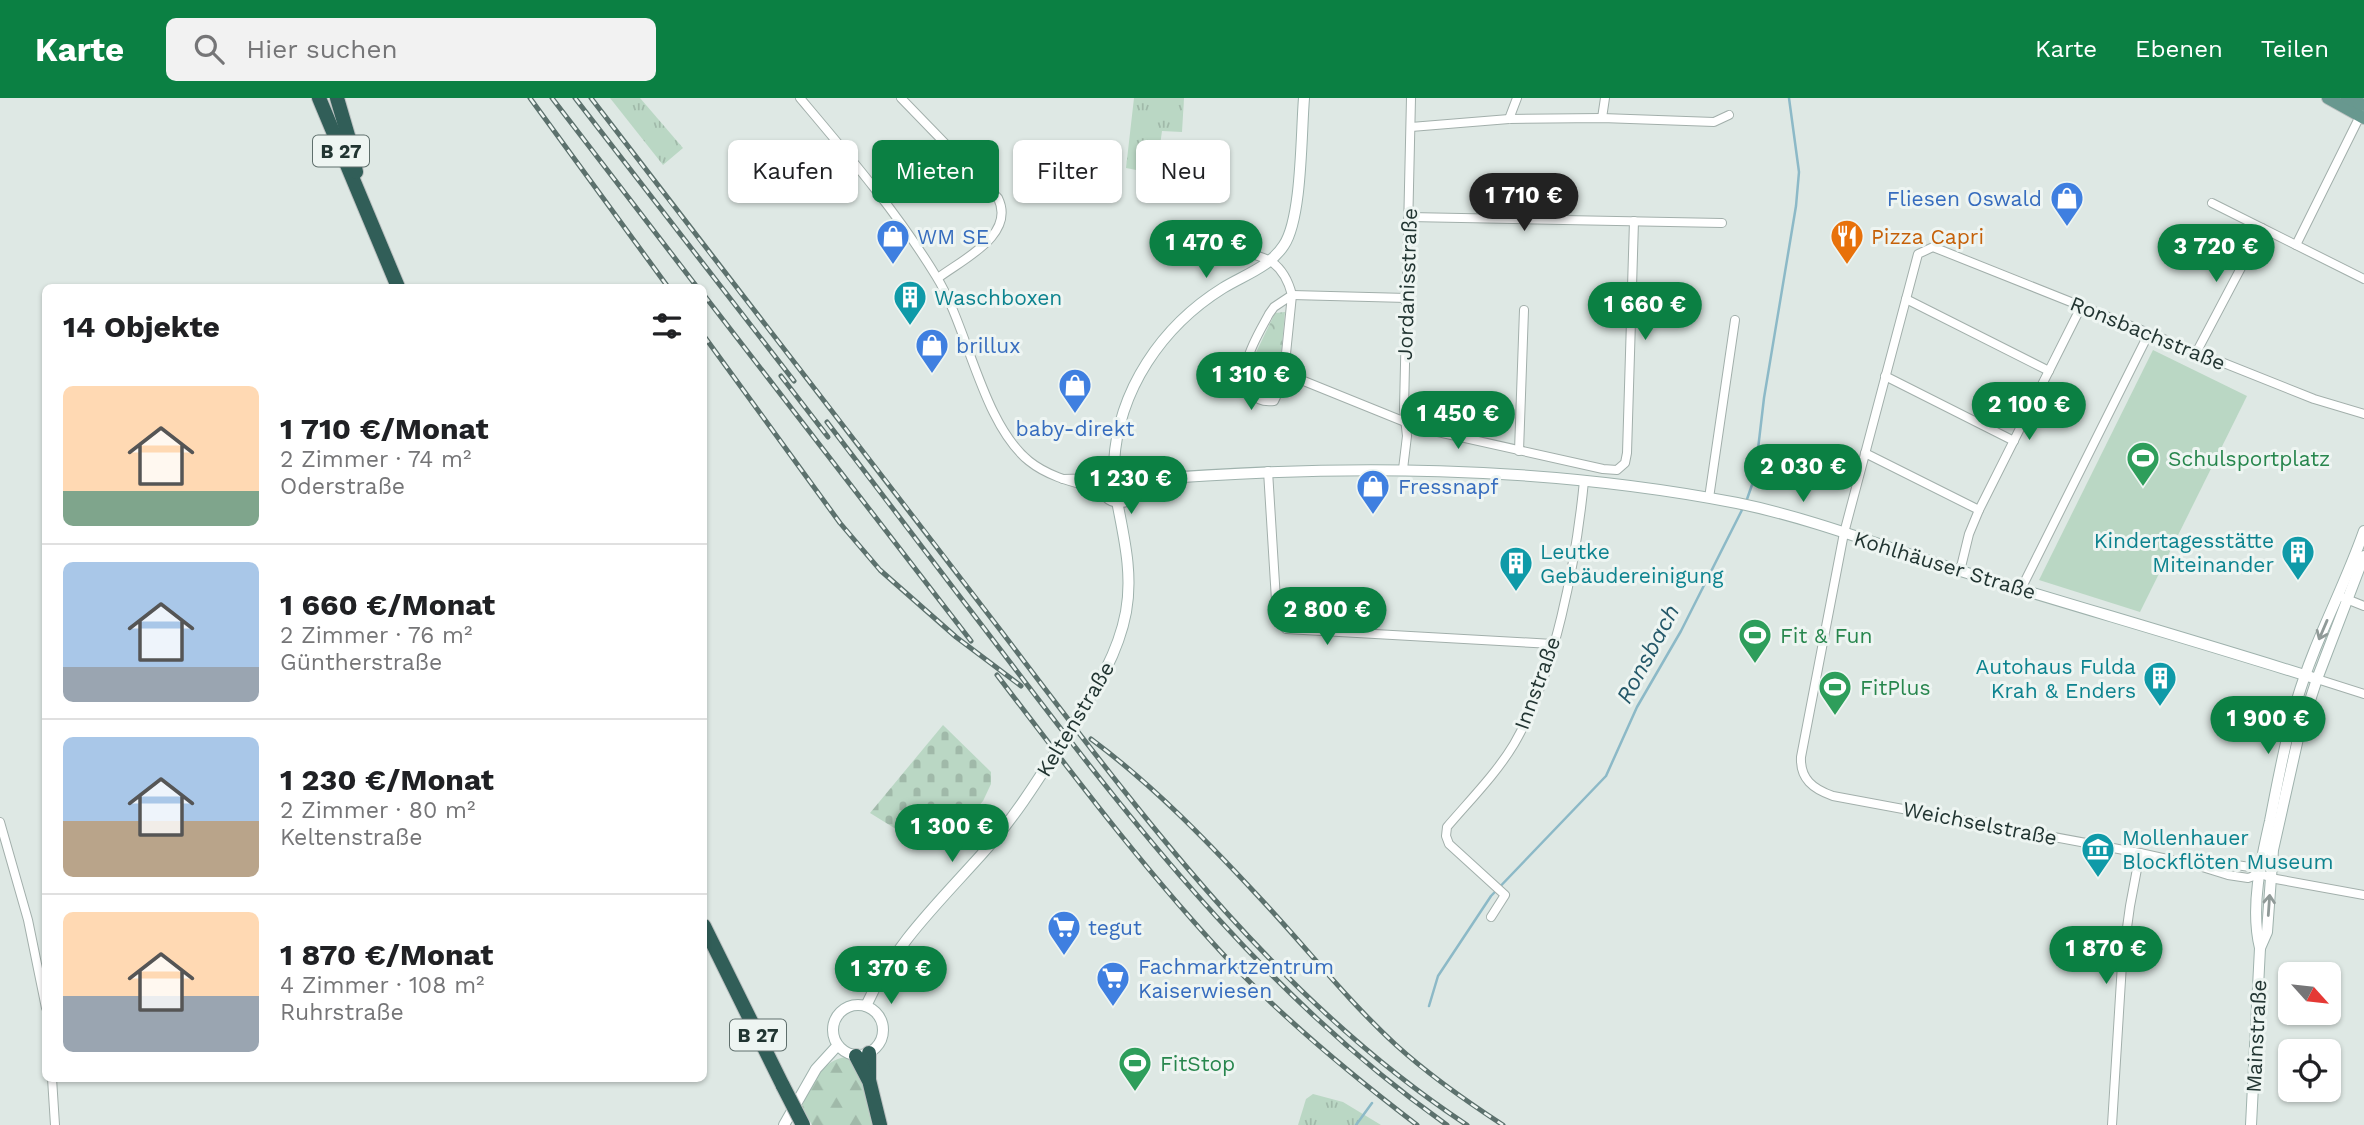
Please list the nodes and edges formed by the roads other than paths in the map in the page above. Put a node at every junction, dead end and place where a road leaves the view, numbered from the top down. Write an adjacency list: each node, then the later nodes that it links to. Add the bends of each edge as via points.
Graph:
1 (319, 98): 17 (highway, B 27)
2 (337, 98): 17 (highway, B 27)
3 (800, 98): 25 (street, via 893,212)
4 (901, 98): 25 (street, via 998,198 1003,209 992,238)
5 (1304, 98): 24 (main road, via 1293,223 1284,245)
6 (1411, 98): 15 (street, Jordanisstraße)
7 (1517, 98): 14 (street)
8 (1605, 98): 13 (street)
9 (2328, 98): 11 (main road)
10 (2347, 98): 11 (main road)
11 (2363, 113): 23 (street)
12 (1729, 115): 13 (street, via 1714,122)
13 (1602, 118): 14 (street)
14 (1509, 119): 15 (street)
15 (1411, 127): 18 (street, Jordanisstraße)
16 (2213, 203): 21 (street)
17 (362, 204): 27 (highway, B 27)
18 (1409, 217): 19 (street); 29 (street, Jordanisstraße)
19 (1634, 221): 20 (street); 42 (street, via 1626,461 1617,470 1603,469)
20 (1722, 223)
21 (2262, 228): 23 (street); 35 (street)
22 (1181, 237): 24 (street)
23 (2296, 245): 26 (street)
24 (1270, 260): 28 (street, via 1283,273); 44 (main road, via 1198,305 1152,356 1125,403)
25 (938, 278): 48 (street, via 1005,432 1029,461)
26 (2364, 279)
27 (397, 284)
28 (1292, 295): 29 (street); 37 (street); 37 (street, via 1269,314 1245,372 1253,394 1270,402 1276,398)
29 (1407, 298): 40 (street, Jordanisstraße)
30 (1906, 299): 31 (street, Ronsbachstraße, via 1918,254 1933,247); 36 (street); 38 (street)
31 (2082, 305): 34 (street, Ronsbachstraße); 36 (street)
32 (1524, 310): 42 (street)
33 (1735, 320): 52 (street)
34 (2150, 333): 35 (street, Ronsbachstraße); 59 (street)
35 (2196, 353): 39 (street, Ronsbachstraße)
36 (2049, 371): 41 (street)
37 (1284, 373): 40 (street)
38 (1885, 376): 41 (street); 43 (street)
39 (2364, 414)
40 (1405, 421): 42 (street); 45 (street, Jordanisstraße)
41 (2014, 441): 54 (street)
42 (1519, 450)
43 (1865, 453): 54 (street); 56 (street)
44 (1114, 463): 47 (main road); 49 (main road, via 1129,464)
45 (1403, 469): 46 (main road, Kohlhäuser Straße); 50 (main road, Kohlhäuser Straße)
46 (1268, 471): 49 (main road, Kohlhäuser Straße); 62 (street, via 1277,616 1286,629)
47 (1100, 478): 48 (street); 51 (main road)
48 (1063, 479): 51 (street)
49 (1140, 480): 53 (main road, via 1133,496)
50 (1584, 481): 52 (main road, Kohlhäuser Straße); 62 (street, Innstraße, via 1566,597)
51 (1102, 491): 53 (main road)
52 (1709, 498): 56 (main road, Kohlhäuser Straße)
53 (1117, 501): 73 (main road, Keltenstraße, via 1129,573 1123,626 1108,668 1022,804 895,953)
54 (1979, 509): 58 (street)
55 (2364, 531): 60 (main road, Mainstraße)
56 (1844, 533): 58 (main road, Kohlhäuser Straße); 67 (street, Weichselstraße, via 1801,757 1806,780 1833,796)
57 (2364, 556): 60 (main road, Mainstraße)
58 (1960, 571): 59 (main road, Kohlhäuser Straße)
59 (2021, 589): 63 (main road, Kohlhäuser Straße)
60 (2343, 597): 61 (street); 63 (main road, Mainstraße, one-way to 63); 64 (main road, Mainstraße)
61 (2364, 606)
62 (1553, 644): 70 (street, Innstraße, via 1515,741 1447,827 1449,844 1505,895)
63 (2305, 676): 64 (main road, Kohlhäuser Straße); 68 (main road, Mainstraße, via 2290,729)
64 (2317, 679): 65 (street, Kohlhäuser Straße); 68 (main road, Mainstraße)
65 (2364, 694)
66 (0, 822): 72 (street)
67 (2140, 853): 68 (street, Weichselstraße, via 2248,878); 81 (street, via 2122,964)
68 (2265, 876): 69 (street, Weichselstraße); 82 (main road, Mainstraße, via 2256,933 2260,948)
69 (2364, 895)
70 (1491, 917)
71 (707, 932): 79 (highway, B 27, bridge)
72 (42, 989)
73 (866, 1006): 74 (main road, via 850,1006 837,1016 832,1031); 75 (main road, via 878,1015 883,1030 878,1046)
74 (837, 1046): 75 (main road); 78 (main road, via 810,1079)
75 (863, 1055): 80 (highway)
76 (52, 1082): 77 (street)
77 (55, 1125)
78 (784, 1125)
79 (803, 1125)
80 (880, 1125)
81 (2112, 1125)
82 (2251, 1125)

